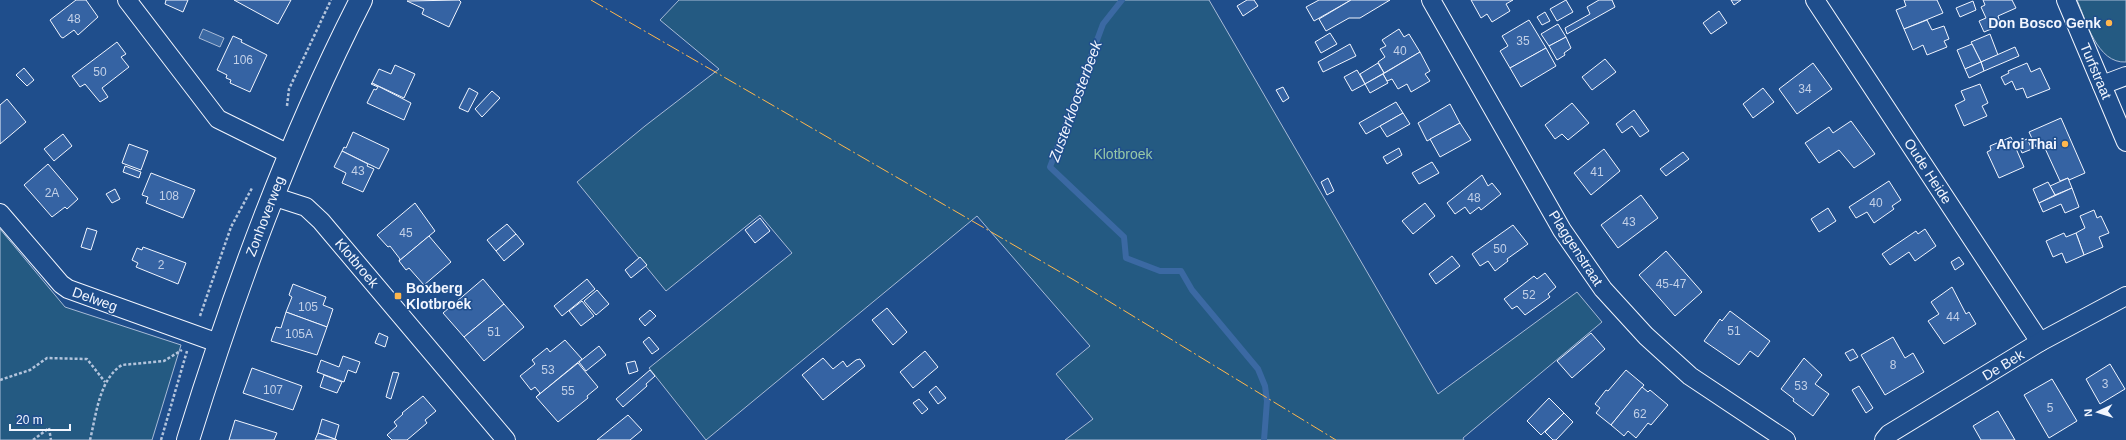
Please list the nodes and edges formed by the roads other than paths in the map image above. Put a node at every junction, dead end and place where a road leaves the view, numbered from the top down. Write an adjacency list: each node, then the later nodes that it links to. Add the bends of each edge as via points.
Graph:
1 (127, 0): 9 (street, via 218,119)
2 (361, 0): 9 (street, Zonhoverweg, via 332,57)
3 (1431, 0): 17 (street, Plaggenstraat, via 1562,230 1603,290 1646,336 1690,376)
4 (1815, 0): 13 (street, Oude Heide)
5 (2066, 0): 7 (street, Turfstraat)
6 (2126, 76): 7 (street)
7 (2102, 85): 8 (street, Turfstraat)
8 (2126, 142)
9 (289, 154): 10 (street, Zonhoverweg)
10 (272, 196): 14 (street, Zonhoverweg); 16 (street, Klotbroek, via 306,207 321,221)
11 (0, 213): 14 (street, Delweg, via 68,289)
12 (2126, 296): 13 (street, De Bek)
13 (2040, 342): 18 (street, De Bek, via 1889,434)
14 (218, 343): 15 (street, Zonhoverweg)
15 (188, 440)
16 (506, 440)
17 (1786, 440)
18 (1884, 440)

